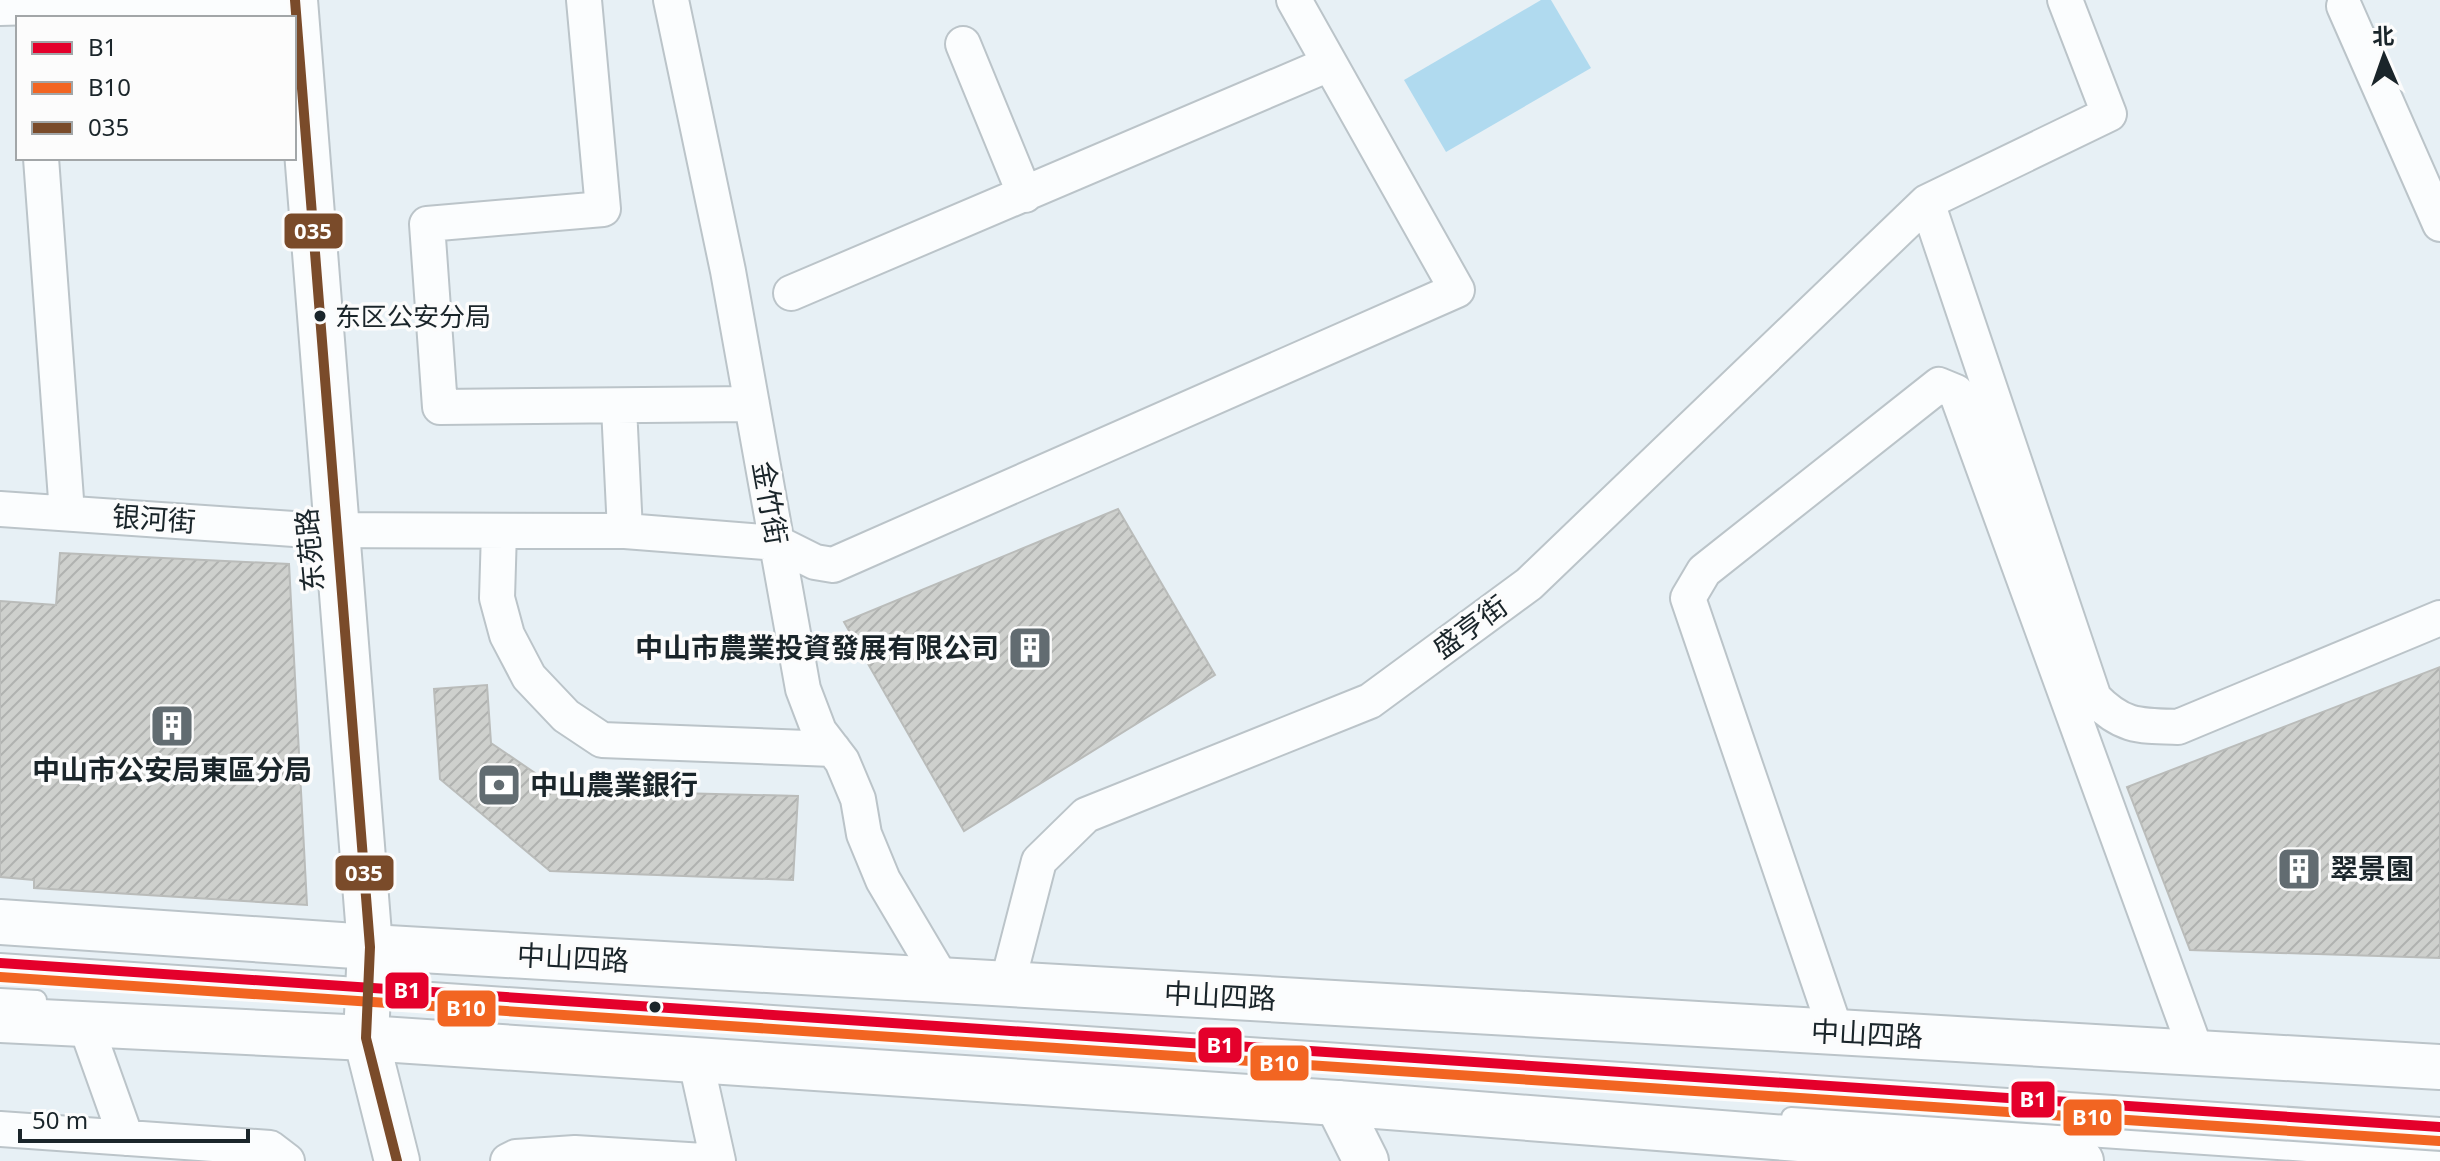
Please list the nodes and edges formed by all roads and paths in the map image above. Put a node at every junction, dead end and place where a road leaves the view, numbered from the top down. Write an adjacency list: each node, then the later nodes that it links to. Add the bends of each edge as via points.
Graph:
1 (584, 0): 18 (street, via 603,209 427,224 440,407)
2 (671, 0): 17 (street, 金竹街)
3 (1294, 0): 9 (street)
4 (2065, 0): 14 (street, 盛亨街, via 2109,114)
5 (2340, 2): 15 (street)
6 (274, 4): 7 (street)
7 (21, 11)
8 (963, 44): 13 (street)
9 (1329, 64): 13 (street); 24 (street, via 1457,290 833,565)
10 (41, 160): 20 (street)
11 (278, 160): 21 (main road, 东苑路)
12 (289, 160): 21 (main road, 东苑路)
13 (1025, 195): 16 (street)
14 (1927, 202): 25 (street, via 2094,698 2111,716 2135,726 2178,727); 30 (street, 盛亨街, via 1529,584 1370,701 1086,815 1039,861)
15 (2440, 224)
16 (791, 293)
17 (752, 404): 18 (street); 24 (street, 金竹街)
18 (619, 407): 23 (street)
19 (0, 509): 20 (street, 银河街)
20 (67, 513): 21 (street, 银河街)
21 (323, 530): 22 (street, 银河街); 31 (main road, 东苑路)
22 (499, 531): 23 (street, 银河街); 26 (street, via 497,598 507,635 529,677 566,716 602,740)
23 (625, 531): 24 (street, 银河街)
24 (777, 543): 26 (street, 金竹街, via 803,689 819,731)
25 (2440, 618)
26 (833, 749): 29 (street, 金竹街, via 858,799 864,834 883,880)
27 (0, 922): 31 (main road, 中山四路)
28 (0, 963): 31 (lane)
29 (941, 978): 30 (main road, 中山四路); 31 (main road, 中山四路)
30 (1007, 985): 36 (main road, 中山四路)
31 (353, 996): 33 (lane); 34 (main road, 中山四路); 38 (main road, 中山四路); 40 (lane); 42 (lane); 47 (main road); 48 (main road)
32 (0, 998): 34 (lane)
33 (231, 1012)
34 (74, 1014): 35 (main road, 中山四路); 44 (street)
35 (0, 1020)
36 (1836, 1032): 37 (main road, 中山四路); 37 (street, via 1688,598 1704,571 1939,385 1956,392)
37 (2197, 1054): 39 (main road, 中山四路)
38 (696, 1062): 41 (main road, 中山四路); 51 (street)
39 (2440, 1067)
40 (1277, 1081): 41 (lane); 54 (lane)
41 (1337, 1103): 45 (main road, 中山四路); 52 (main road)
42 (2440, 1127)
43 (0, 1129): 44 (street)
44 (126, 1138): 46 (street, via 270,1148)
45 (1954, 1157): 53 (main road, 中山四路)
46 (287, 1161)
47 (370, 1161)
48 (397, 1161)
49 (508, 1161): 50 (street, via 575,1153)
50 (704, 1161)
51 (718, 1161)
52 (1366, 1161)
53 (2081, 1161)
54 (2440, 1161)

